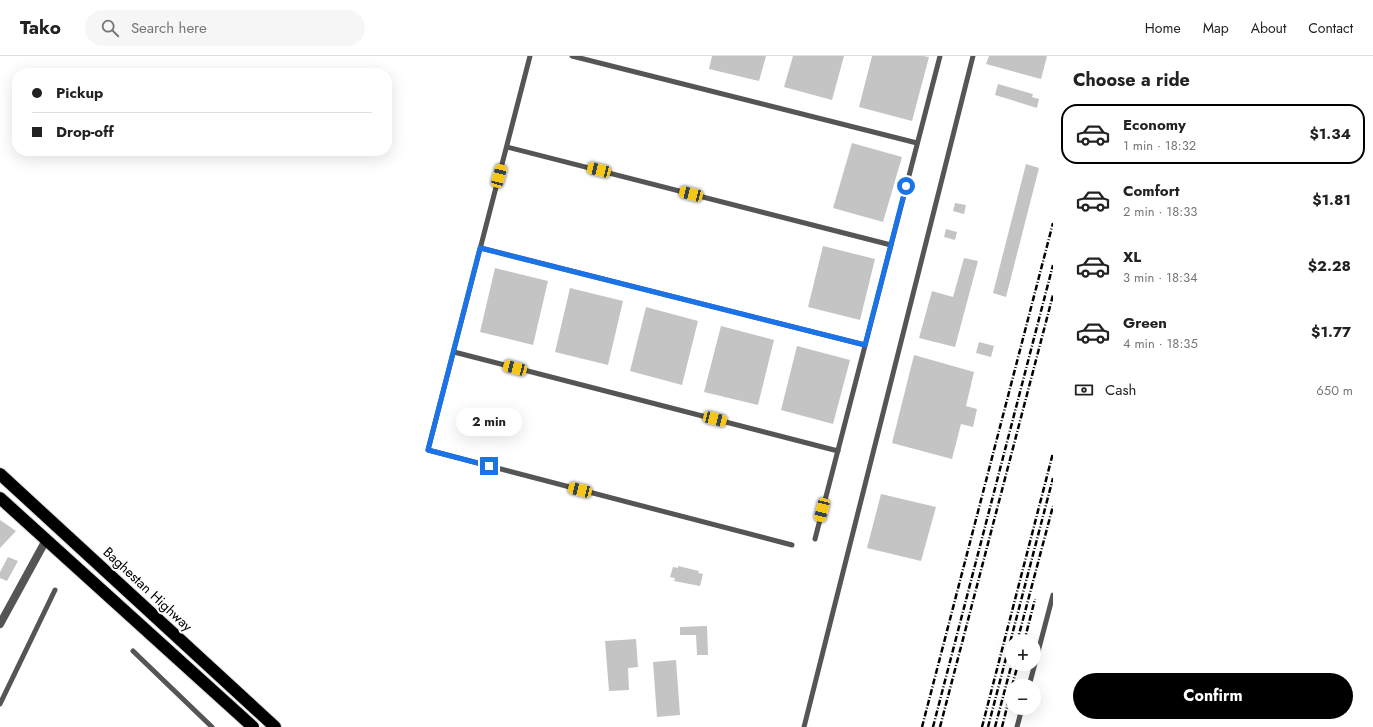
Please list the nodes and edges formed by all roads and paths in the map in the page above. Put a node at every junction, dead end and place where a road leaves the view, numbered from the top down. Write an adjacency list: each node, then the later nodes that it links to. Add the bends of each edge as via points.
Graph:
1 (530, 56): 6 (lane)
2 (572, 56): 5 (lane)
3 (940, 56): 5 (lane)
4 (973, 56): 27 (lane)
5 (917, 143): 7 (lane)
6 (507, 147): 7 (lane); 8 (lane)
7 (891, 244): 9 (lane)
8 (480, 248): 9 (lane); 10 (lane)
9 (865, 345): 11 (lane)
10 (454, 352): 11 (lane); 16 (lane, via 428,450)
11 (838, 451): 14 (lane)
12 (0, 474): 26 (highway, Baghestan Highway)
13 (0, 498): 15 (highway)
14 (815, 539)
15 (46, 540): 19 (street); 25 (highway)
16 (792, 545)
17 (55, 590): 22 (lane)
18 (1053, 595): 21 (lane)
19 (0, 624)
20 (134, 651): 24 (lane)
21 (1030, 679)
22 (0, 704)
23 (1020, 715): 28 (lane)
24 (212, 727)
25 (253, 727)
26 (275, 727)
27 (804, 727)
28 (1017, 727)

